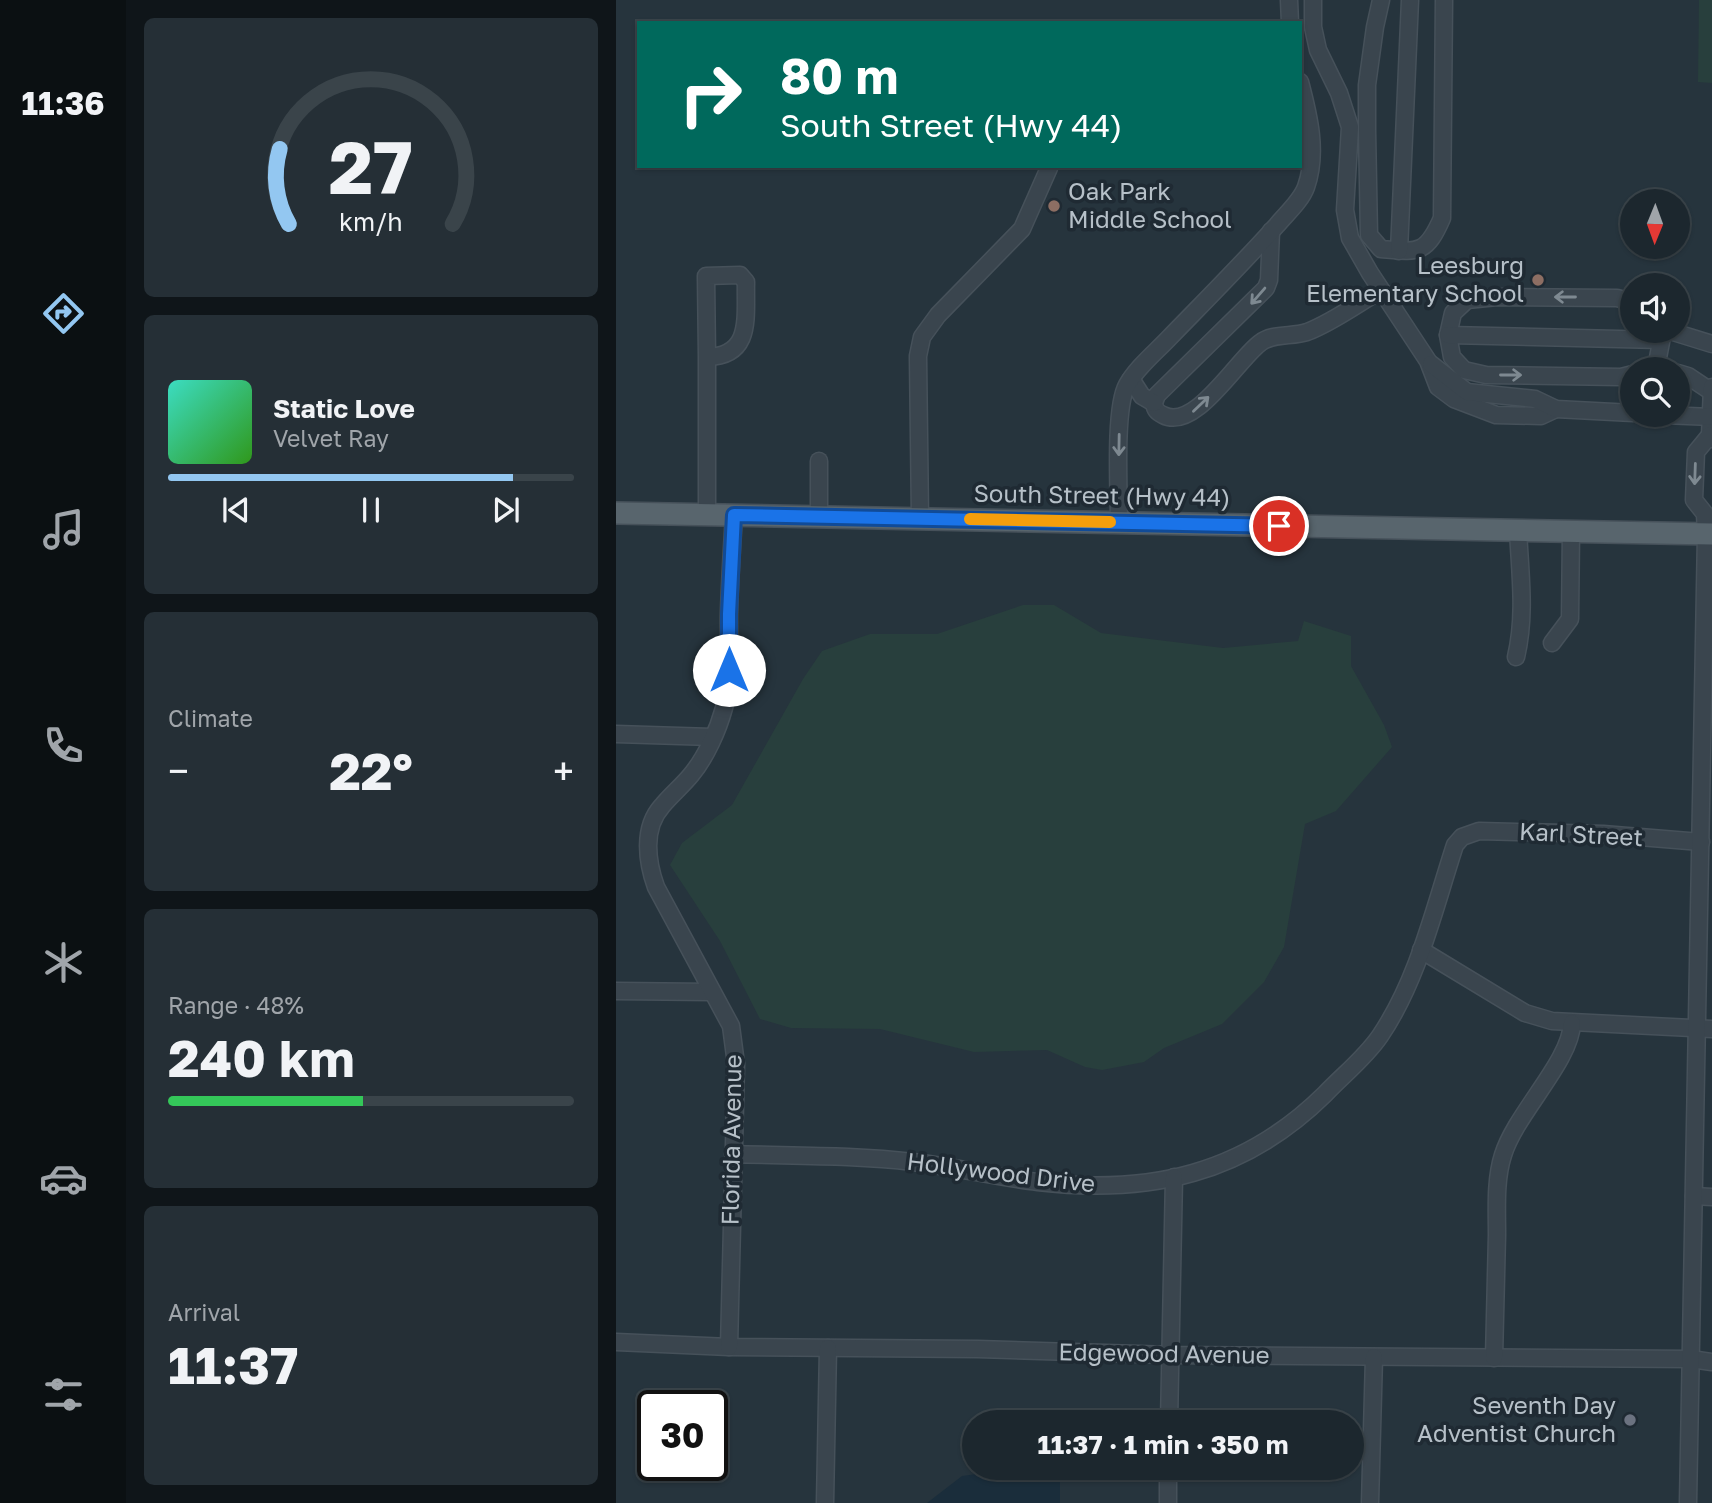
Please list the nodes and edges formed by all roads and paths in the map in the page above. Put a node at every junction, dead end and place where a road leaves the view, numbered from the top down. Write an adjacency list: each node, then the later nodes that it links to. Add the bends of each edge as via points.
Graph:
1 (1289, 0): 6 (street)
2 (1313, 0): 11 (street, via 1318,50 1350,127 1345,210 1350,238)
3 (1381, 0): 10 (street, via 1367,85 1367,214 1369,235 1381,249)
4 (1410, 0): 10 (street)
5 (1444, 0): 10 (street, via 1442,218 1432,241 1413,252)
6 (1290, 21)
7 (1302, 90): 9 (street, via 1310,120 1306,190)
8 (1049, 168): 32 (street, via 1022,229 937,315 922,337 918,356)
9 (1271, 231): 20 (street); 22 (street, one-way to 22, via 1266,288)
10 (1399, 251)
11 (1381, 290): 22 (street, one-way to 11, via 1159,414 1168,418 1196,411 1262,341 1304,333); 23 (street, via 1428,361 1438,387 1468,406 1496,415 1541,416 1556,409)
12 (1620, 299): 14 (street, one-way to 14, via 1467,299 1453,313)
13 (1620, 334): 14 (street)
14 (1448, 335): 18 (street, one-way to 18, via 1452,357 1464,370 1486,375)
15 (1690, 339): 16 (street)
16 (1712, 344)
17 (707, 358): 17 (street, via 729,354 743,340 746,282 740,275 706,276); 29 (street)
18 (1620, 377)
19 (1690, 377): 21 (street)
20 (1131, 379): 22 (street, via 1142,396); 33 (street, one-way to 33, via 1121,402)
21 (1712, 390): 25 (street)
22 (1154, 403)
23 (1620, 412)
24 (1690, 416): 25 (street)
25 (1711, 417): 26 (street)
26 (1711, 437): 34 (street, one-way to 34, via 1696,452 1694,500)
27 (819, 461): 31 (street)
28 (616, 513): 29 (main road, South Street (Hwy 44))
29 (707, 514): 30 (main road, South Street (Hwy 44))
30 (734, 515): 31 (main road, South Street (Hwy 44)); 41 (street, Florida Avenue, via 729,690)
31 (819, 516): 32 (main road, South Street (Hwy 44))
32 (920, 519): 33 (main road, South Street (Hwy 44))
33 (1119, 522): 35 (main road, South Street (Hwy 44))
34 (1709, 522): 36 (main road, South Street (Hwy 44)); 39 (street)
35 (1518, 530): 36 (main road, South Street (Hwy 44)); 38 (street, via 1522,601)
36 (1571, 531): 37 (street, via 1570,619)
37 (1552, 643)
38 (1516, 657)
39 (1708, 667): 43 (street)
40 (616, 734): 41 (street)
41 (712, 737): 47 (street, Florida Avenue, via 691,775 653,818 648,854 656,887)
42 (1462, 837): 43 (street, Karl Street, via 1479,831 1555,832); 45 (street, Hollywood Drive, via 1455,845)
43 (1701, 842): 44 (street)
44 (1705, 931): 49 (street)
45 (1421, 950): 48 (street, via 1525,1013); 51 (street, Hollywood Drive, via 1379,1037 1313,1105 1261,1145 1208,1169)
46 (616, 990): 47 (street)
47 (712, 992): 50 (street, Florida Avenue, via 731,1026 734,1044)
48 (1572, 1023): 49 (street); 59 (street, via 1569,1042 1522,1115 1502,1158)
49 (1704, 1029): 52 (street)
50 (733, 1154): 51 (street, Hollywood Drive, via 886,1159 1053,1183 1124,1185); 55 (street, Florida Avenue)
51 (1174, 1177): 57 (street)
52 (1694, 1196): 53 (street); 60 (street)
53 (1712, 1197)
54 (616, 1342): 55 (street, Edgewood Avenue)
55 (729, 1347): 56 (street, Edgewood Avenue)
56 (828, 1348): 57 (street, Edgewood Avenue); 64 (street)
57 (1171, 1355): 58 (street, Edgewood Avenue); 62 (street)
58 (1374, 1357): 59 (street, Edgewood Avenue); 66 (street)
59 (1494, 1358): 60 (street, Edgewood Avenue)
60 (1691, 1359): 61 (street, Edgewood Avenue); 67 (street)
61 (1712, 1362)
62 (1169, 1410)
63 (1168, 1480): 65 (street)
64 (825, 1503)
65 (1168, 1503)
66 (1370, 1503)
67 (1688, 1503)

